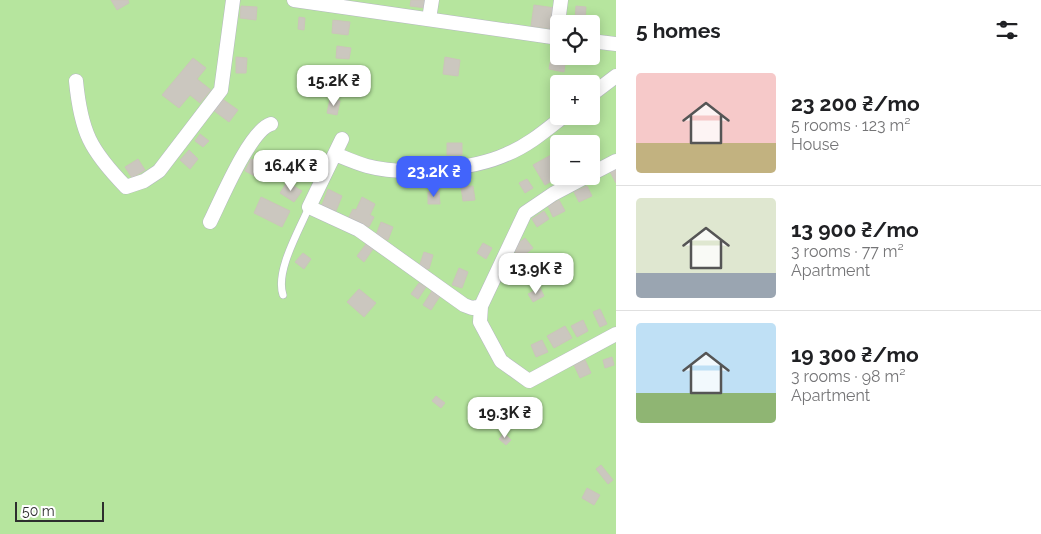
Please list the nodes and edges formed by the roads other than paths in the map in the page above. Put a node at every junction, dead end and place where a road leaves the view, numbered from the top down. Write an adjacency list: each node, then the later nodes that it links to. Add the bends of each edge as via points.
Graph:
1 (233, 0): 11 (street, via 221,90 159,171 144,181 126,186 87,139)
2 (301, 0): 6 (street)
3 (432, 0): 6 (street)
4 (561, 0): 5 (street)
5 (560, 15)
6 (429, 19): 7 (street)
7 (550, 37)
8 (600, 42): 9 (street)
9 (616, 44)
10 (616, 76): 12 (street)
11 (76, 81)
12 (600, 88)
13 (271, 124): 21 (street, via 262,126 246,151)
14 (553, 125): 16 (street, via 506,155 458,167 406,172 367,166)
15 (342, 139): 16 (street)
16 (335, 154): 20 (street)
17 (616, 161): 18 (street)
18 (600, 169)
19 (570, 185): 23 (street, via 525,213)
20 (309, 207): 22 (lane, via 280,279); 23 (street, via 359,230 464,305 472,308)
21 (210, 222)
22 (283, 295)
23 (481, 306): 24 (street, via 480,322 501,361 529,380)
24 (616, 334)

